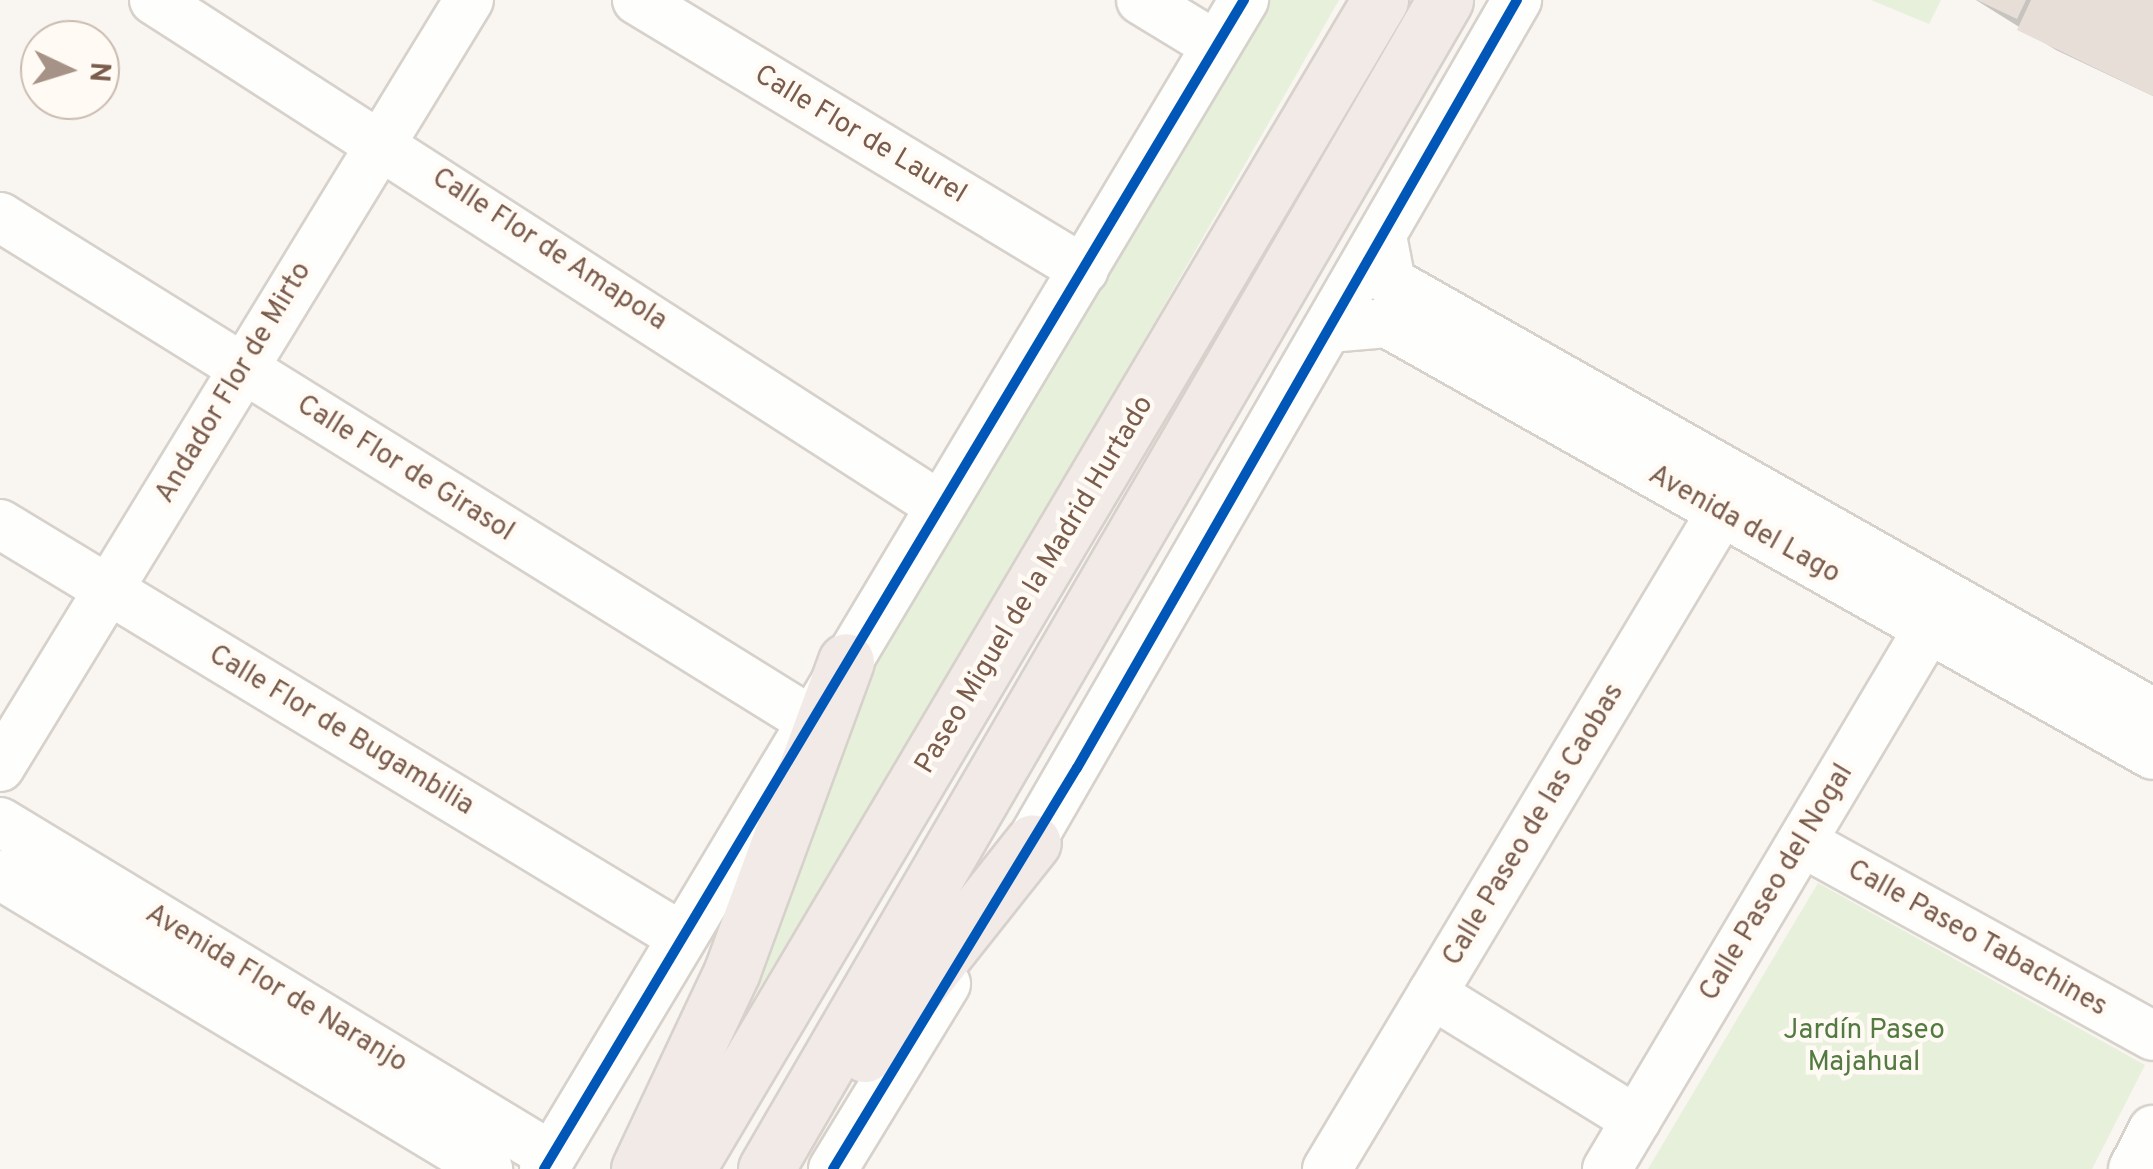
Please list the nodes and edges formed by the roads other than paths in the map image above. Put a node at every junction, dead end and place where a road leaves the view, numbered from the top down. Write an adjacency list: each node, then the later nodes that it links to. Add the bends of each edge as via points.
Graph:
1 (154, 0): 10 (street, Calle Flor de Amapola)
2 (469, 0): 10 (street, Andador Flor de Mirto)
3 (637, 0): 13 (street, Calle Flor de Laurel)
4 (1141, 0): 9 (street)
5 (1244, 0): 9 (street)
6 (1380, 0): 39 (highway, Paseo Miguel de la Madrid Hurtado)
7 (1445, 0): 40 (highway, Paseo Miguel de la Madrid Hurtado)
8 (1518, 0): 12 (street)
9 (1216, 45): 13 (street)
10 (382, 142): 15 (street, Andador Flor de Mirto); 18 (street, Calle Flor de Amapola)
11 (0, 217): 15 (street, Calle Flor de Girasol)
12 (1382, 241): 14 (street); 16 (street, Avenida del Lago, via 1391,282)
13 (1084, 270): 18 (street)
14 (1329, 328): 16 (street, Avenida del Lago, via 1387,323); 28 (street)
15 (244, 368): 20 (street, Andador Flor de Mirto); 24 (street, Calle Flor de Girasol)
16 (1617, 432): 17 (street, Avenida del Lago)
17 (1731, 496): 21 (street, Avenida del Lago); 32 (street, Calle Paseo de las Caobas)
18 (940, 506): 22 (street)
19 (0, 524): 20 (street, Calle Flor de Bugambilia)
20 (108, 590): 26 (street, Andador Flor de Mirto); 31 (street, Calle Flor de Bugambilia)
21 (1938, 613): 23 (street, Avenida del Lago); 25 (street, Avenida del Lago); 29 (street, Calle Paseo del Nogal)
22 (846, 661): 24 (street); 38 (highway, via 732,971)
23 (2153, 713)
24 (811, 721): 31 (street)
25 (2153, 755)
26 (0, 766)
27 (0, 822): 36 (street, Avenida Flor de Naranjo)
28 (1033, 842): 40 (highway); 41 (street)
29 (1802, 842): 33 (street, Calle Paseo Tabachines); 34 (street, Calle Paseo del Nogal)
30 (0, 875): 37 (street, Avenida Flor de Naranjo)
31 (682, 937): 36 (street)
32 (1432, 994): 34 (street); 42 (street, Calle Paseo de las Caobas)
33 (2153, 1036)
34 (1636, 1120): 43 (street, Calle Paseo del Nogal)
35 (2153, 1130): 44 (street)
36 (548, 1163)
37 (488, 1169)
38 (639, 1169)
39 (688, 1169)
40 (769, 1169)
41 (833, 1169)
42 (1327, 1169)
43 (1607, 1169)
44 (2133, 1169)

